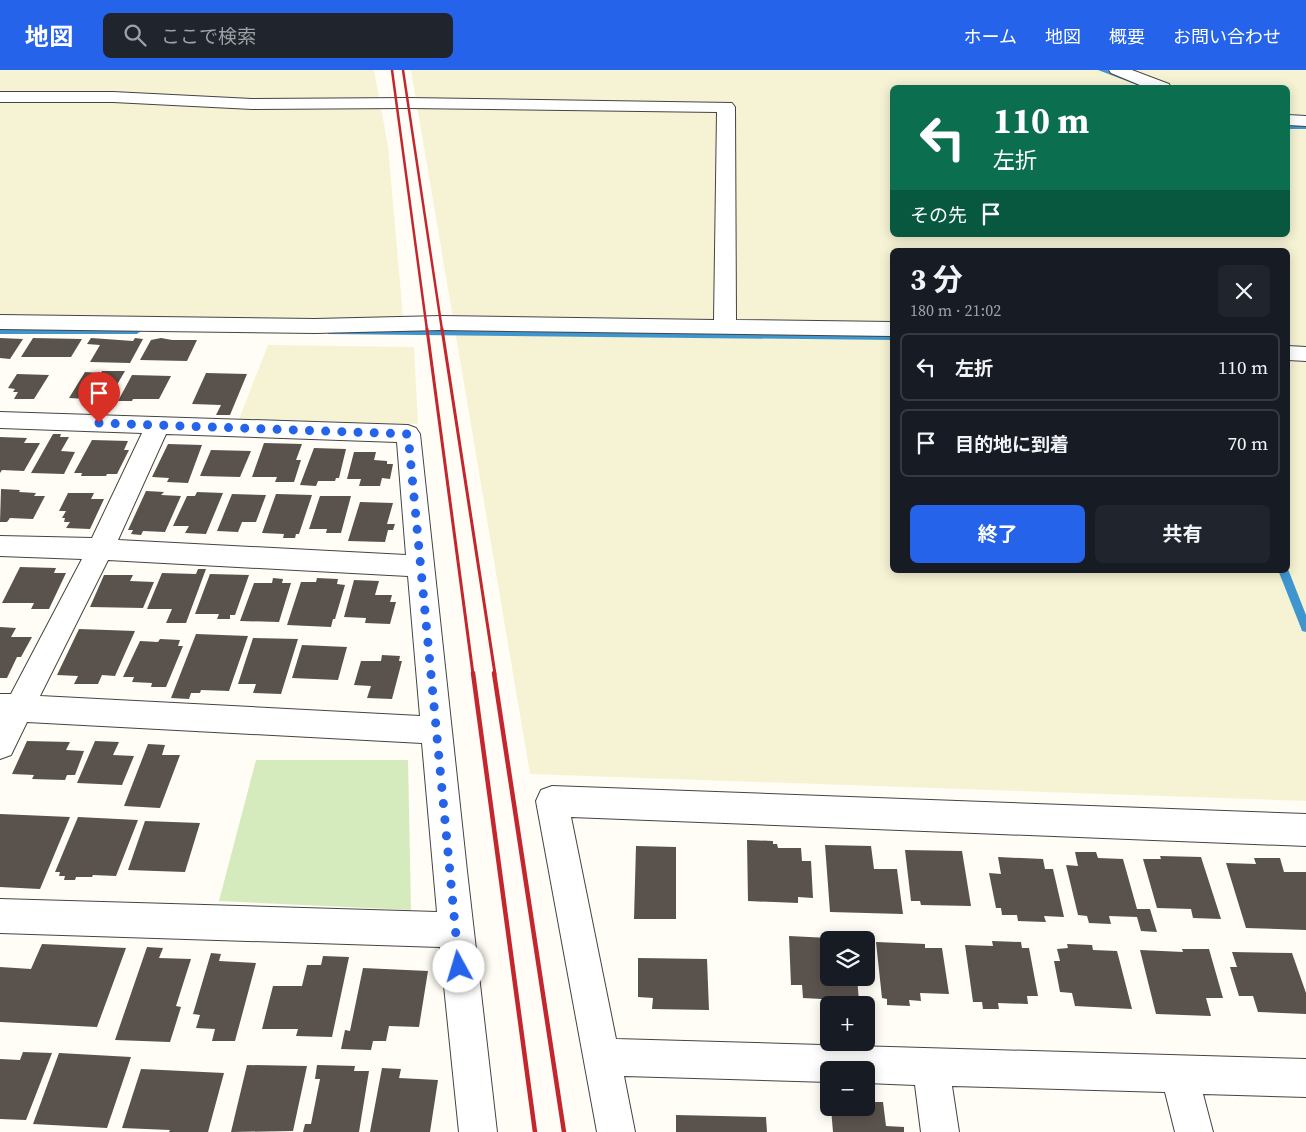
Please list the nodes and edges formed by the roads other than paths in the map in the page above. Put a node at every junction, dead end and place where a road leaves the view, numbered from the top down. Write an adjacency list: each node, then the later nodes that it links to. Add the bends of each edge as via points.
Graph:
1 (1117, 70): 2 (street)
2 (1155, 85)
3 (0, 97): 7 (street, via 113,97 252,104 726,107)
4 (1290, 120): 5 (street)
5 (1306, 121)
6 (0, 322): 7 (street, via 315,326 440,323)
7 (725, 328): 8 (street)
8 (890, 329)
9 (1290, 353): 10 (street)
10 (1306, 354)
11 (0, 420): 12 (street)
12 (158, 425): 14 (street); 15 (street, via 408,434)
13 (0, 546): 14 (street)
14 (100, 549): 15 (street); 16 (street)
15 (421, 566): 17 (street)
16 (9, 708): 17 (street); 18 (street)
17 (437, 730): 21 (street)
18 (0, 745)
19 (1306, 830): 22 (street, via 552,801)
20 (0, 916): 21 (street)
21 (455, 930): 26 (street)
22 (603, 1057): 23 (street); 27 (street)
23 (931, 1066): 24 (street); 28 (street)
24 (1179, 1074): 25 (street); 29 (street)
25 (1306, 1078)
26 (478, 1132)
27 (616, 1132)
28 (940, 1132)
29 (1194, 1132)

